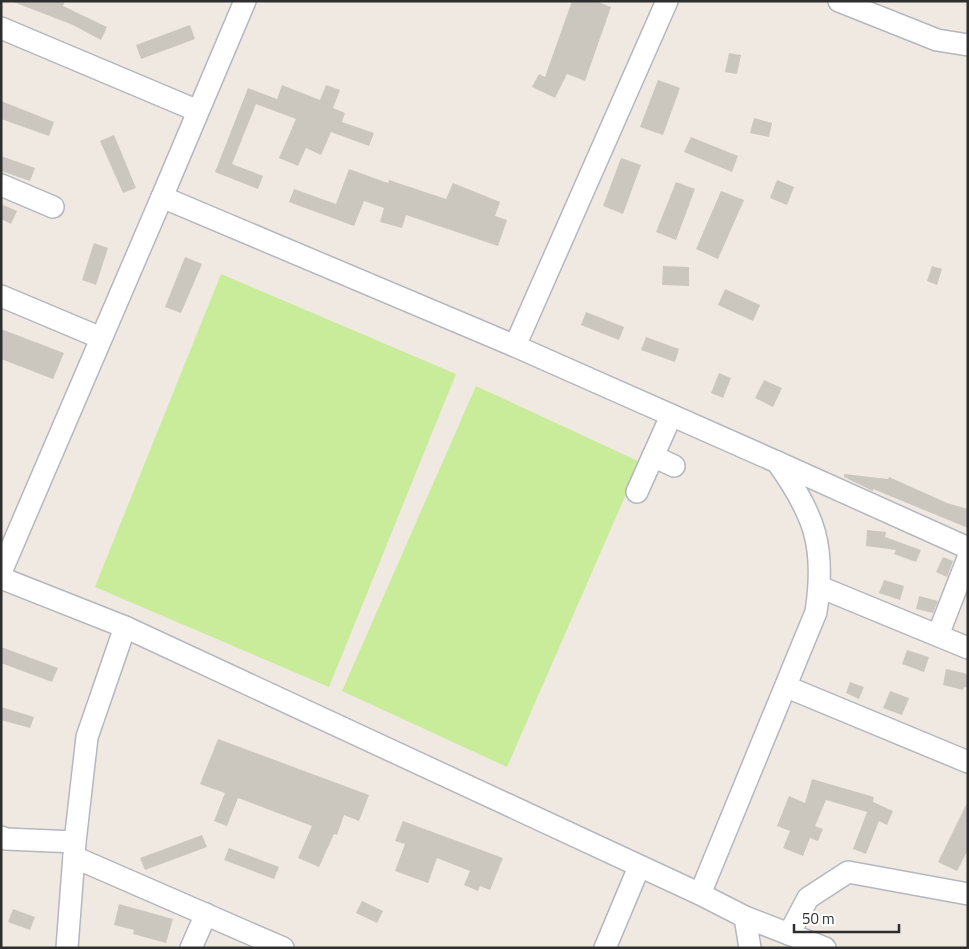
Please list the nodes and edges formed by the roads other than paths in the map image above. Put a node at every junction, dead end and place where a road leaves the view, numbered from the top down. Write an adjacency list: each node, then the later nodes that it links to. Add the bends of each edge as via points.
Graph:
1 (246, 1): 6 (lane)
2 (667, 1): 12 (lane)
3 (839, 1): 5 (lane, via 937,40)
4 (1, 28): 6 (lane)
5 (968, 45)
6 (198, 111): 8 (lane)
7 (1, 185): 9 (lane)
8 (162, 197): 11 (lane); 12 (lane)
9 (53, 207)
10 (1, 296): 11 (lane)
11 (101, 338): 20 (lane)
12 (515, 346): 13 (lane)
13 (671, 416): 14 (lane); 15 (lane)
14 (653, 456): 16 (lane); 17 (lane)
15 (777, 462): 18 (lane); 22 (lane, via 799,494 812,522 820,554)
16 (674, 466)
17 (637, 492)
18 (968, 548)
19 (968, 558): 24 (lane)
20 (1, 572)
21 (1, 578): 23 (lane)
22 (820, 587): 24 (lane); 26 (lane, via 816,612)
23 (126, 627): 29 (lane, via 86,737); 30 (lane)
24 (938, 635): 25 (lane)
25 (968, 648)
26 (786, 687): 27 (lane); 31 (lane)
27 (968, 762)
28 (1, 837): 29 (lane)
29 (74, 849): 33 (lane); 36 (lane)
30 (639, 866): 31 (lane); 39 (lane)
31 (700, 894): 34 (lane)
32 (968, 894): 35 (lane, via 848,872 808,898)
33 (206, 914): 37 (lane); 38 (lane)
34 (745, 917): 35 (lane); 40 (lane)
35 (790, 934): 41 (lane)
36 (67, 948)
37 (191, 948)
38 (283, 948)
39 (605, 948)
40 (750, 948)
41 (825, 948)

